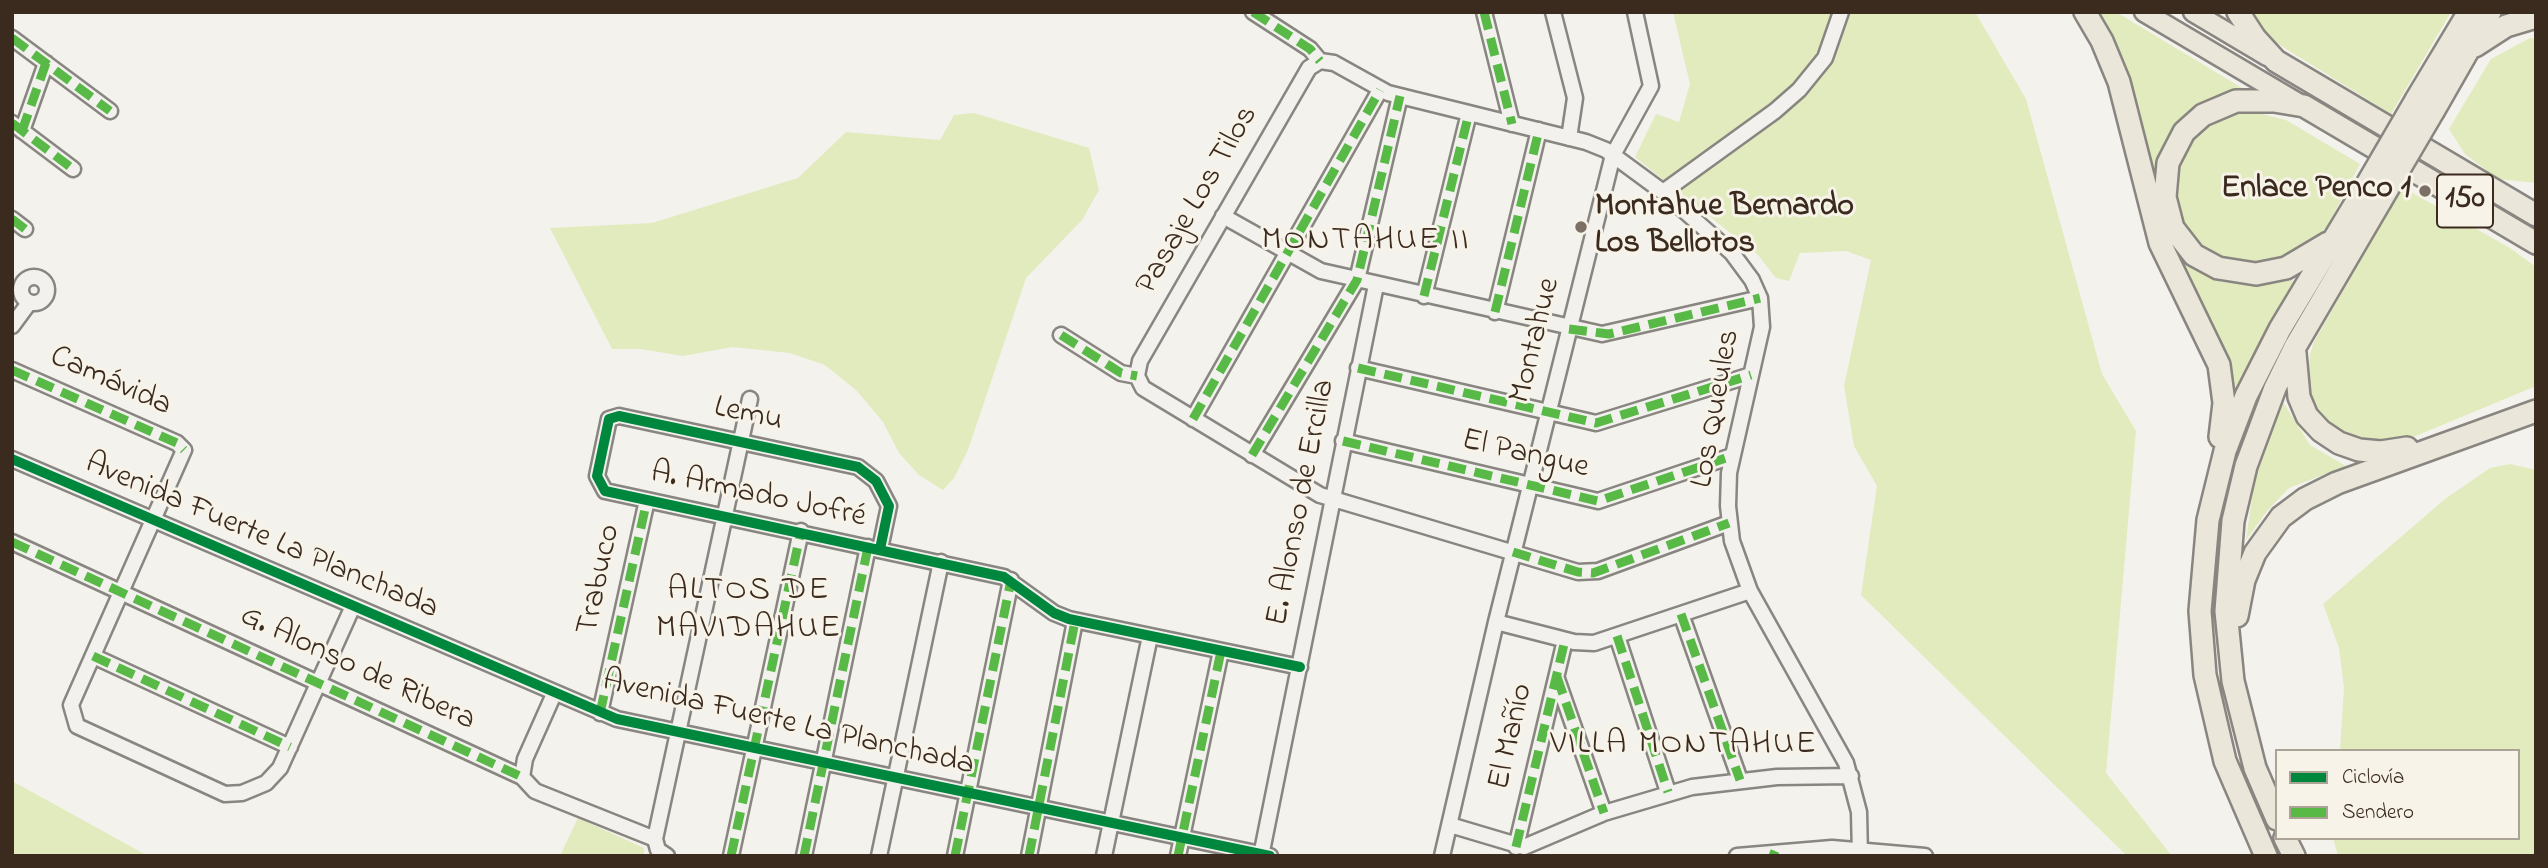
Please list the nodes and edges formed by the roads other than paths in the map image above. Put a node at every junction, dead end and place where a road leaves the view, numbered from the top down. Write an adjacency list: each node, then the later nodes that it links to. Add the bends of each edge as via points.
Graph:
1 (1252, 12): 15 (street, via 1310,49)
2 (1484, 12): 24 (street)
3 (1553, 12): 27 (street, via 1575,98)
4 (1635, 12): 28 (street, Montahue, via 1651,86)
5 (1841, 12): 31 (street, via 1825,58 1799,90)
6 (2085, 12): 65 (highway, via 2111,61 2125,102 2160,243 2219,365 2224,402)
7 (2144, 12): 21 (main road)
8 (2193, 12): 16 (main road)
9 (2238, 12): 16 (highway)
10 (2469, 12): 20 (highway)
11 (2490, 12): 14 (highway)
12 (2536, 17): 14 (highway, via 2506,26)
13 (12, 38): 17 (street)
14 (2468, 51): 20 (highway)
15 (1320, 61): 18 (street, via 1334,63); 35 (street, Pasaje Los Tilos, via 1309,68)
16 (2276, 61): 30 (highway, 150)
17 (46, 63): 22 (street); 25 (street)
18 (1380, 90): 19 (street); 40 (street)
19 (1400, 96): 23 (street); 41 (street)
20 (2425, 105): 33 (highway, bridge)
21 (2304, 106): 38 (highway, via 2248,100 2203,115 2184,132 2172,153 2166,175 2166,207 2185,246 2209,264 2230,272 2280,270); 39 (highway, 150)
22 (110, 111)
23 (1469, 113): 24 (street); 43 (street)
24 (1512, 124): 26 (street)
25 (17, 127): 29 (street)
26 (1539, 130): 27 (street); 46 (street)
27 (1569, 138): 28 (street)
28 (1613, 155): 31 (street); 48 (street, Montahue)
29 (72, 169)
30 (2488, 187): 32 (highway); 34 (highway, 150)
31 (1663, 192): 44 (street, Los Queules, via 1732,253)
32 (2536, 195)
33 (2371, 197): 38 (highway); 50 (highway)
34 (2536, 215)
35 (1223, 216): 40 (street); 54 (street, Pasaje Los Tilos, via 1140,361)
36 (12, 219): 37 (street)
37 (25, 229)
38 (2335, 237): 65 (highway, via 2264,359 2234,424)
39 (2535, 243)
40 (1287, 253): 41 (street, via 1321,271); 59 (street)
41 (1357, 280): 42 (street); 62 (street)
42 (1376, 285): 43 (street); 51 (street, E. Alonso de Ercilla)
43 (1424, 296): 46 (street)
44 (1760, 298): 48 (street, via 1609,334); 53 (street, Los Queules, via 1762,327)
45 (29, 303): 47 (street)
46 (1495, 312): 48 (street)
47 (12, 326)
48 (1569, 329): 58 (street, Montahue)
49 (1061, 335): 54 (street, via 1121,373)
50 (2295, 347): 55 (highway, via 2296,386 2307,415 2329,438 2360,450 2406,448); 92 (highway, via 2254,440 2233,521 2226,611)
51 (1358, 368): 58 (street); 60 (street, E. Alonso de Ercilla)
52 (12, 370): 71 (street, Camávida, via 184,450)
53 (1751, 375): 58 (street, via 1602,422); 63 (street, Los Queules)
54 (1138, 376): 59 (street, via 1146,390)
55 (2536, 396)
56 (750, 399): 61 (street)
57 (2536, 411): 92 (highway, via 2337,483 2281,517 2255,553 2244,580)
58 (1547, 413): 66 (street, Montahue)
59 (1193, 419): 62 (street)
60 (1343, 441): 66 (street, El Pangue); 68 (street, E. Alonso de Ercilla)
61 (741, 442): 67 (street, Lemu, via 613,415 597,476); 70 (street); 75 (street, Lemu, via 864,470 876,481 889,506)
62 (1252, 455): 68 (street)
63 (1732, 456): 66 (street, El Pangue, via 1605,500); 72 (street, Los Queules)
64 (12, 459): 71 (street, Avenida Fuerte La Planchada)
65 (2215, 485): 129 (highway, via 2201,581 2205,676 2225,761)
66 (1530, 486): 76 (street, Montahue)
67 (605, 491): 69 (street, A. Armado Jofré)
68 (1332, 499): 76 (street); 90 (street, E. Alonso de Ercilla)
69 (648, 500): 70 (street, A. Armado Jofré); 95 (street, Trabuco)
70 (725, 516): 73 (street, A. Armado Jofré); 96 (street)
71 (154, 519): 80 (street); 81 (street, Avenida Fuerte La Planchada)
72 (1729, 523): 76 (street, via 1588,573); 79 (street, Los Queules)
73 (801, 531): 75 (street, A. Armado Jofré); 98 (street)
74 (12, 542): 80 (street, G. Alonso de Ribera)
75 (874, 548): 77 (street, A. Armado Jofré); 99 (street, Lemu)
76 (1513, 552): 84 (street, Montahue)
77 (941, 562): 78 (street, A. Armado Jofré); 102 (street)
78 (1011, 580): 83 (street, A. Armado Jofré, via 1058,615); 105 (street)
79 (1750, 591): 82 (street); 100 (street, Los Queules)
80 (122, 593): 89 (street); 93 (street, G. Alonso de Ribera)
81 (353, 606): 93 (street); 94 (street, Avenida Fuerte La Planchada)
82 (1681, 614): 86 (street); 103 (street)
83 (1075, 621): 85 (street, A. Armado Jofré); 106 (street)
84 (1496, 622): 87 (street); 110 (street, Montahue)
85 (1150, 636): 88 (street, A. Armado Jofré); 109 (street)
86 (1617, 636): 87 (street, via 1594,643); 104 (street)
87 (1565, 640): 91 (street, El Mañío)
88 (1221, 651): 90 (street, A. Armado Jofré); 111 (street)
89 (93, 656): 97 (street); 97 (street, via 71,705 77,726 83,730 229,795 270,781)
90 (1300, 667): 117 (street, E. Alonso de Ercilla)
91 (1556, 677): 107 (street); 114 (street, El Mañío)
92 (2232, 681): 108 (highway, via 2255,768)
93 (319, 683): 97 (street); 101 (street, G. Alonso de Ribera)
94 (554, 694): 95 (street, Avenida Fuerte La Planchada); 101 (street)
95 (600, 713): 96 (street, Avenida Fuerte La Planchada)
96 (678, 732): 98 (street, Avenida Fuerte La Planchada); 112 (street)
97 (290, 747)
98 (753, 748): 99 (street, Avenida Fuerte La Planchada); 119 (street)
99 (824, 763): 102 (street, Avenida Fuerte La Planchada); 120 (street, Lemu)
100 (1851, 776): 103 (street); 116 (street, Los Queules, via 1860,813)
101 (522, 777): 112 (street, G. Alonso de Ribera, via 535,791)
102 (896, 779): 105 (street, Avenida Fuerte La Planchada); 121 (street)
103 (1740, 780): 104 (street)
104 (1668, 792): 107 (street)
105 (968, 794): 106 (street, Avenida Fuerte La Planchada); 122 (street)
106 (1039, 807): 109 (street, Avenida Fuerte La Planchada); 123 (street)
107 (1604, 813): 114 (street)
108 (2275, 814)
109 (1111, 823): 111 (street, Avenida Fuerte La Planchada); 124 (street)
110 (1450, 825): 114 (street); 126 (street, Montahue)
111 (1182, 838): 117 (street, Avenida Fuerte La Planchada); 125 (street)
112 (655, 839): 118 (street, via 658,850)
113 (2287, 840): 130 (highway)
114 (1516, 847)
115 (1774, 853): 116 (street); 127 (street)
116 (1860, 853): 128 (street)
117 (1264, 855)
118 (667, 856)
119 (731, 856)
120 (804, 856)
121 (879, 856)
122 (955, 856)
123 (1029, 856)
124 (1104, 856)
125 (1178, 856)
126 (1442, 856)
127 (1737, 856)
128 (1925, 856)
129 (2266, 856)
130 (2294, 856)

